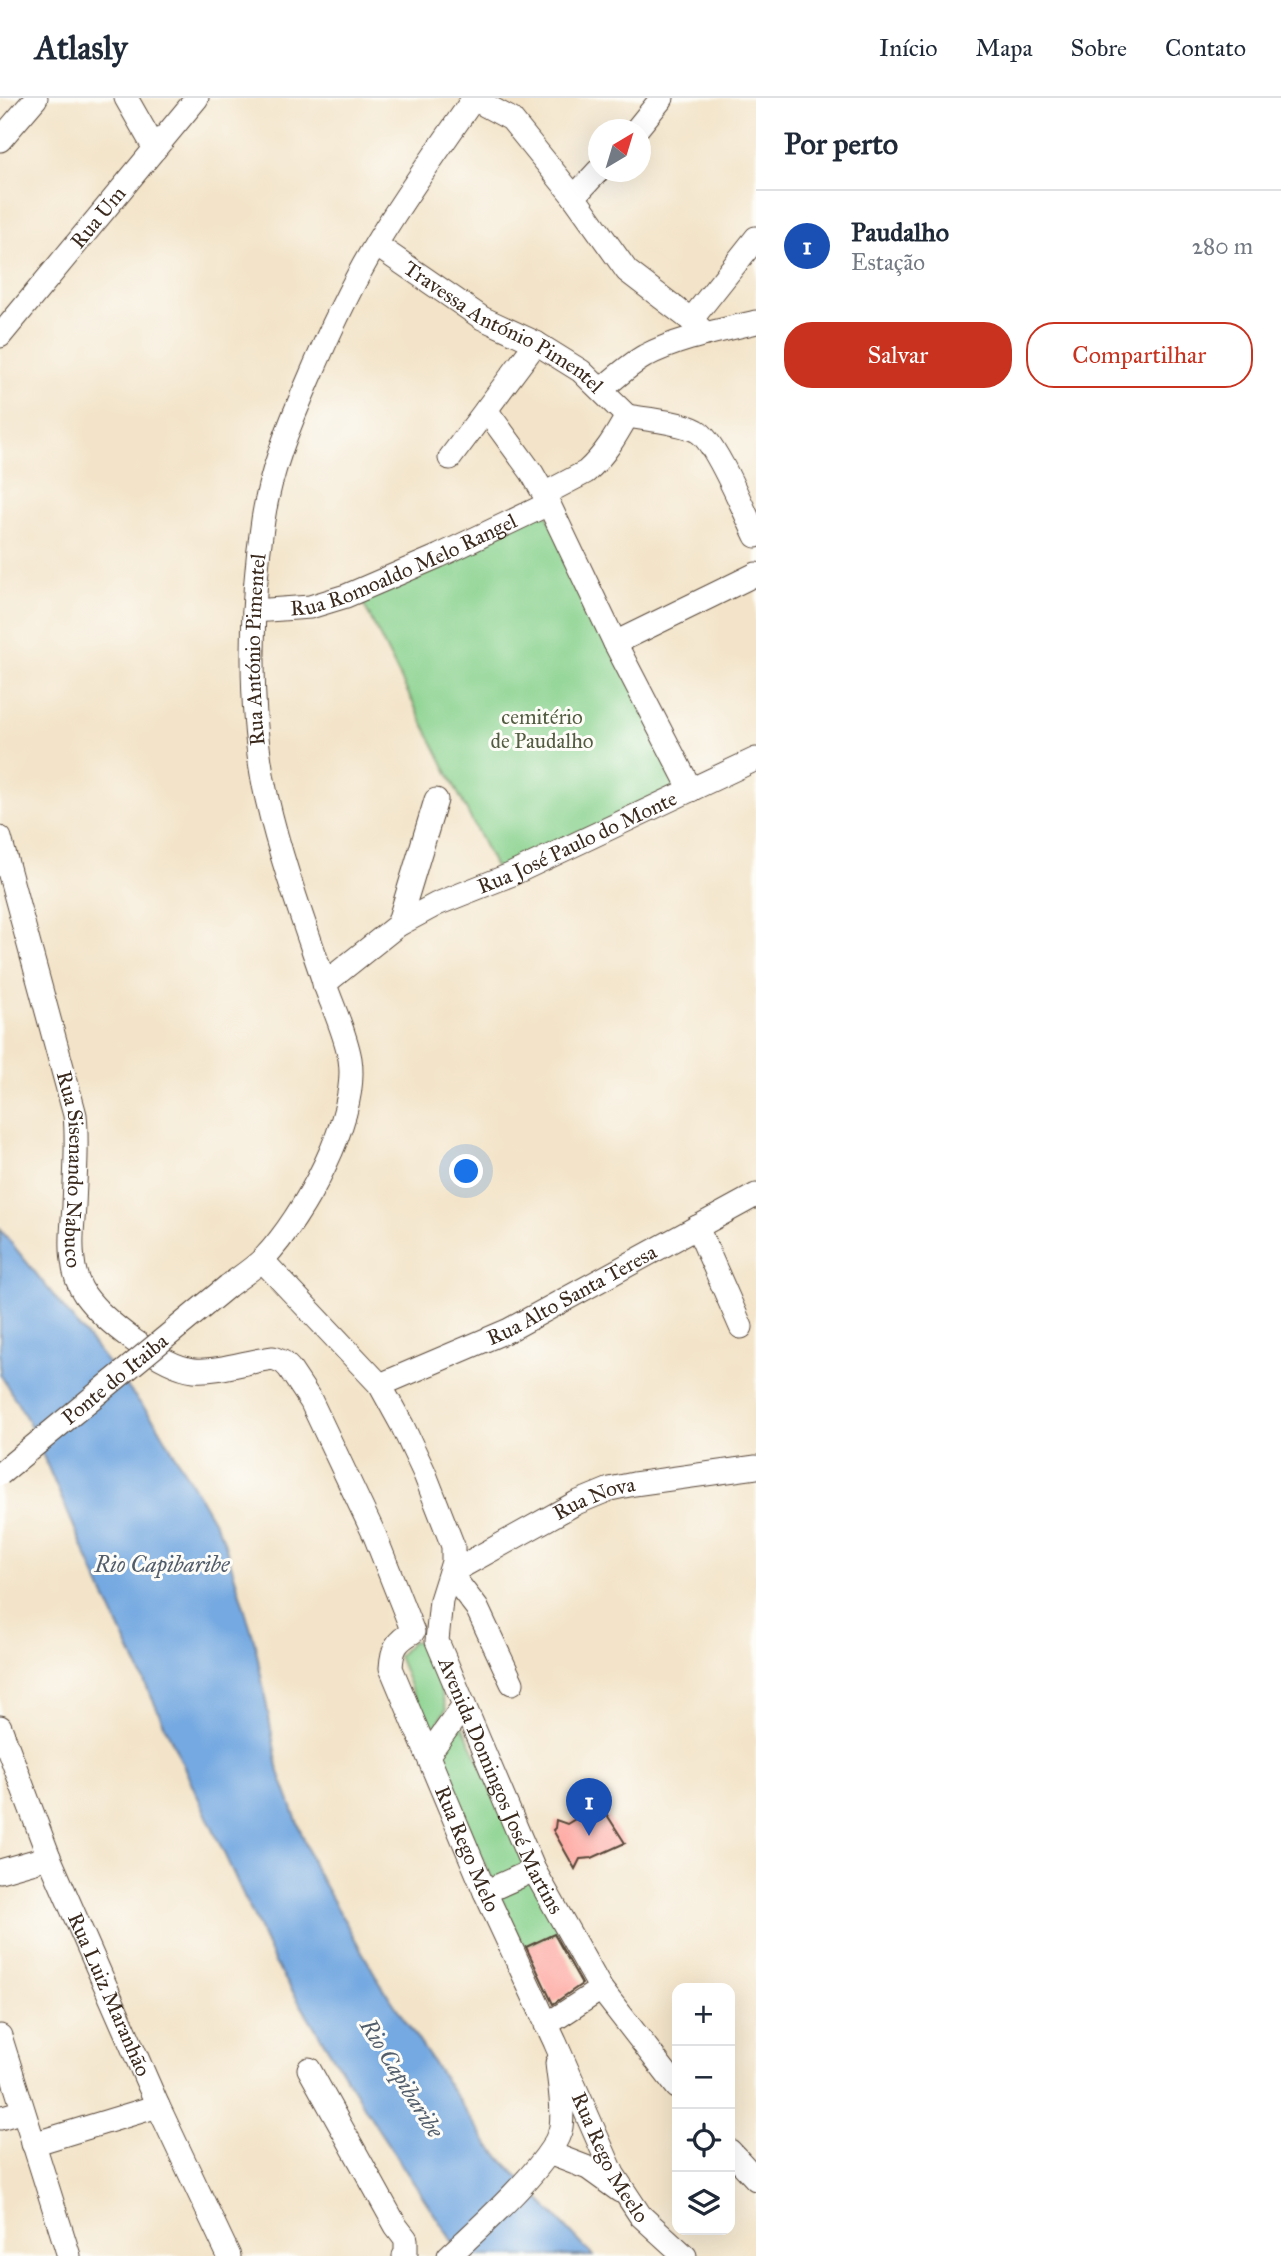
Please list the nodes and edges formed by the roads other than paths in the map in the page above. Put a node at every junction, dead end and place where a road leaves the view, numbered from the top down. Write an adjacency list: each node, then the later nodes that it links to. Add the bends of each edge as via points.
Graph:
1 (36, 98): 7 (street)
2 (126, 98): 8 (street)
3 (197, 98): 8 (street, Rua Um)
4 (473, 98): 10 (street, via 511,118); 12 (street, Rua António Pimentel)
5 (662, 98): 6 (street)
6 (645, 119)
7 (0, 140)
8 (155, 149): 15 (street, Rua Um)
9 (588, 182): 10 (street)
10 (574, 197): 14 (street, via 627,271)
11 (756, 238): 14 (street)
12 (376, 245): 16 (street, Travessa António Pimentel, via 482,318); 24 (street, Rua António Pimentel, via 340,312 277,458 263,518)
13 (756, 322): 14 (street)
14 (699, 327): 17 (street, via 647,355)
15 (0, 337)
16 (536, 343): 17 (street, Travessa António Pimentel); 18 (street)
17 (601, 390): 19 (street, Travessa António Pimentel)
18 (486, 410): 20 (street); 21 (street)
19 (627, 416): 21 (street, Rua Romoaldo Melo Rangel, via 592,467); 22 (street, via 702,434)
20 (450, 458)
21 (546, 499): 24 (street, Rua Romoaldo Melo Rangel, via 439,556 346,596 310,607); 25 (street)
22 (756, 536)
23 (756, 573): 25 (street)
24 (254, 611): 31 (street, Rua António Pimentel, via 256,728 266,796)
25 (615, 643): 27 (street)
26 (756, 759): 27 (street, Rua José Paulo do Monte)
27 (691, 790): 30 (street, Rua José Paulo do Monte)
28 (436, 800): 30 (street)
29 (2, 850): 41 (street, Rua Sisenando Nabuco, via 75,1115 72,1239 83,1293 120,1329 176,1366 194,1370 273,1358 289,1368 311,1401 375,1536)
30 (398, 926): 31 (street, Rua José Paulo do Monte)
31 (324, 984): 34 (street, Rua António Pimentel, via 350,1060 344,1116 303,1205)
32 (756, 1195): 33 (street, Rua Alto Santa Teresa)
33 (697, 1227): 36 (street); 37 (street, Rua Alto Santa Teresa, via 509,1330)
34 (262, 1260): 35 (street, Rua António Pimentel); 37 (street, Avenida Domingos José Martins)
35 (228, 1286): 39 (street, Ponte do Itaiba, bridge)
36 (741, 1327)
37 (380, 1385): 40 (street, Avenida Domingos José Martins, via 450,1535 454,1554)
38 (756, 1467): 40 (street, Rua Nova, via 610,1489)
39 (0, 1474)
40 (450, 1573): 42 (street, Avenida Domingos José Martins, via 441,1600); 43 (street, via 477,1608)
41 (413, 1632): 42 (street); 46 (street, Rua Rego Melo, via 398,1641 392,1652 392,1671)
42 (437, 1642): 44 (street, Avenida Domingos José Martins)
43 (512, 1683)
44 (464, 1705): 46 (street); 48 (street, Avenida Domingos José Martins)
45 (0, 1727): 47 (street, Rua Luiz Maranhão)
46 (428, 1755): 50 (street, Rua Rego Melo)
47 (49, 1857): 49 (street); 56 (street, Rua Luiz Maranhão)
48 (534, 1870): 50 (street); 51 (street, Avenida Domingos José Martins)
49 (0, 1871)
50 (485, 1892): 52 (street, Rua Rego Melo)
51 (601, 1989): 52 (street); 55 (street, Avenida Domingos José Martins)
52 (551, 2034): 61 (street, via 561,2129); 63 (street, Rua Rego Meelo)
53 (0, 2036): 57 (street)
54 (309, 2069): 67 (street, via 406,2239)
55 (672, 2081)
56 (158, 2106): 59 (street); 66 (street, Rua Luiz Maranhão)
57 (23, 2111): 58 (street); 59 (street)
58 (0, 2118)
59 (33, 2144): 65 (street)
60 (735, 2156): 62 (street)
61 (544, 2161): 63 (street, via 588,2168); 64 (street)
62 (756, 2179)
63 (628, 2198): 68 (street, Rua Rego Meelo)
64 (453, 2253)
65 (69, 2256)
66 (229, 2256)
67 (404, 2256)
68 (685, 2256)

